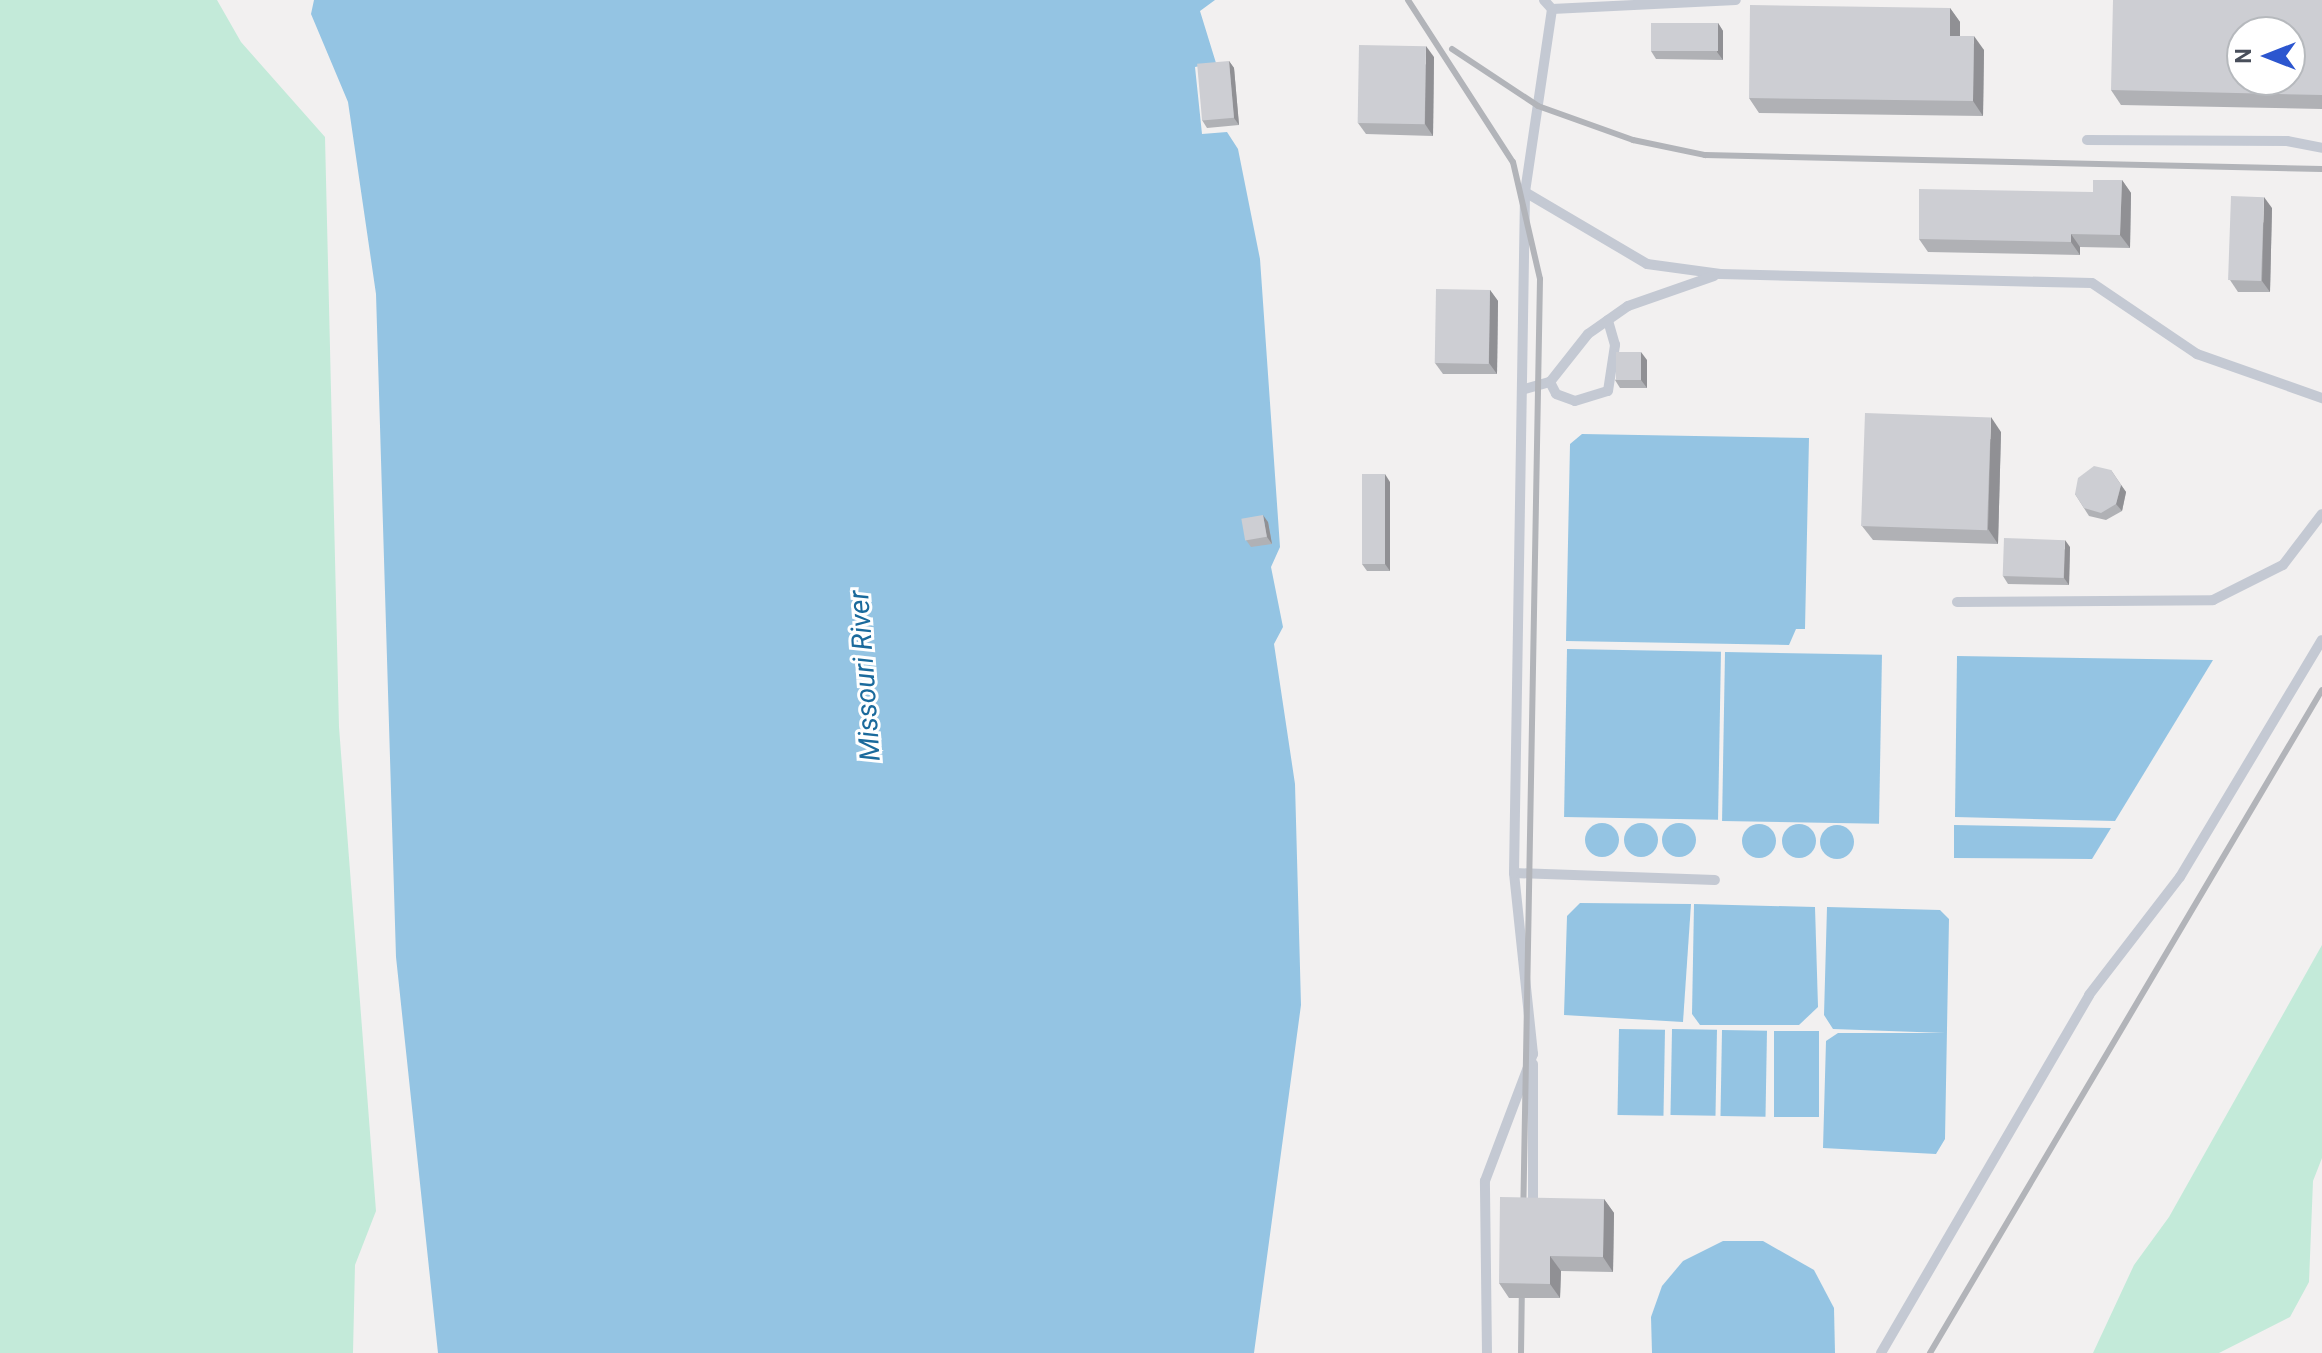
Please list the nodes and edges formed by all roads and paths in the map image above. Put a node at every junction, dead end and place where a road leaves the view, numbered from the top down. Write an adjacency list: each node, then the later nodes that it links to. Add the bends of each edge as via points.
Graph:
1 (1560, 0): 3 (lane)
2 (1736, 0): 3 (lane)
3 (1548, 5): 6 (lane)
4 (2087, 140): 5 (lane, via 2287,141)
5 (2322, 148)
6 (1525, 192): 7 (lane, via 1647,264); 10 (lane)
7 (1720, 274): 8 (lane, via 1669,287); 11 (lane, via 2092,283 2197,354)
8 (1608, 320): 9 (lane); 9 (lane, via 1615,345 1608,391 1575,401 1556,394)
9 (1550, 382): 10 (lane)
10 (1525, 389): 15 (lane)
11 (2322, 398)
12 (2322, 514): 13 (lane, via 2283,565 2213,600)
13 (1957, 602)
14 (2322, 640): 20 (lane, via 2180,877 2089,995)
15 (1514, 873): 16 (lane); 17 (lane)
16 (1715, 880)
17 (1533, 1054): 18 (lane); 19 (lane, via 1485,1181)
18 (1533, 1198)
19 (1487, 1353)
20 (1881, 1353)

